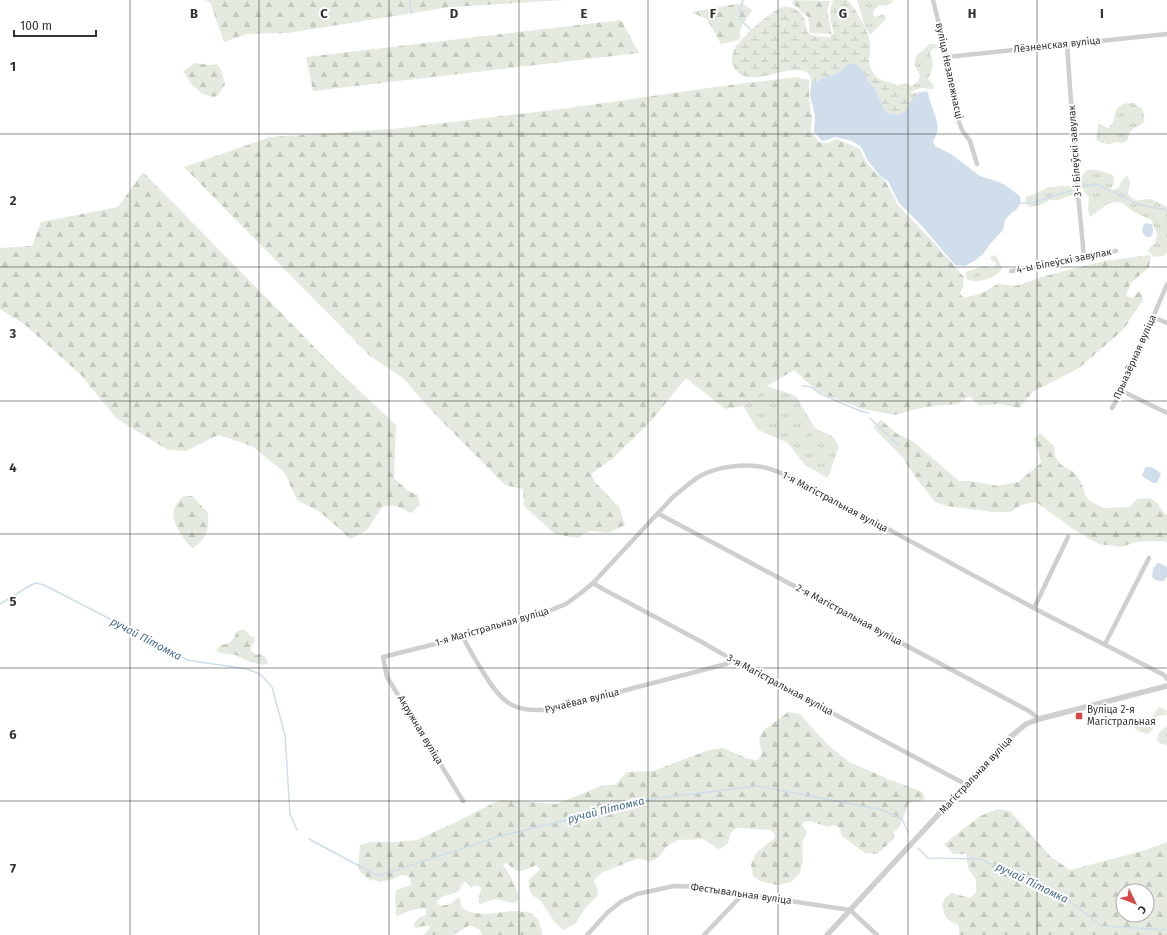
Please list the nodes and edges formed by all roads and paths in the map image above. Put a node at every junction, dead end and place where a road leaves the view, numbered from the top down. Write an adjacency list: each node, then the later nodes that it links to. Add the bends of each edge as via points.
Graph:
1 (933, 0): 4 (street, вуліца Незалежнасці)
2 (1167, 34): 3 (street, Лёзненская вуліца)
3 (1067, 44): 4 (street, Лёзненская вуліца); 7 (street, 3-і Білеўскі завулак)
4 (947, 57): 5 (street, вуліца Незалежнасці, via 955,111 962,130 970,141)
5 (977, 164)
6 (1116, 251): 7 (street, 4-ы Білеўскі завулак)
7 (1084, 257): 8 (street, 4-ы Білеўскі завулак)
8 (1011, 271)
9 (1167, 284): 10 (street, Прыазёрная вуліца)
10 (1153, 317): 11 (street); 12 (street, Прыазёрная вуліца)
11 (1167, 323)
12 (1122, 391): 13 (street, Прыазёрная вуліца); 14 (street)
13 (1112, 408)
14 (1167, 413)
15 (659, 514): 18 (street, 1-я Магістральная вуліца); 19 (street, 1-я Магістральная вуліца, via 682,490 701,476 729,467 763,467 803,483); 26 (street, 2-я Магістральная вуліца)
16 (1068, 537): 19 (street)
17 (1149, 558): 21 (street)
18 (593, 583): 20 (street, 1-я Магістральная вуліца, via 566,604); 23 (street, 3-я Магістральная вуліца)
19 (1034, 608): 21 (street, 1-я Магістральная вуліца)
20 (463, 637): 22 (street, 1-я Магістральная вуліца); 23 (street, Ручаёвая вуліца, via 490,685 504,701 538,711 726,664)
21 (1105, 644): 24 (street, 1-я Магістральная вуліца, via 1164,675)
22 (383, 657): 28 (street, Акружная вуліца, via 387,677)
23 (733, 660): 27 (street, 3-я Магістральная вуліца)
24 (1167, 679)
25 (1167, 686): 26 (street, Магістральная вуліца)
26 (1039, 718): 27 (street, Магістральная вуліца, via 1026,724 1009,738)
27 (966, 785): 30 (street, Магістральная вуліца)
28 (463, 801)
29 (743, 894): 30 (street, Фестывальная вуліца); 31 (street, Фестывальная вуліца, via 705,887 674,886 648,891 622,901); 32 (street)
30 (850, 910): 33 (street, Магістральная вуліца); 34 (street)
31 (587, 935)
32 (704, 935)
33 (827, 935)
34 (877, 935)

